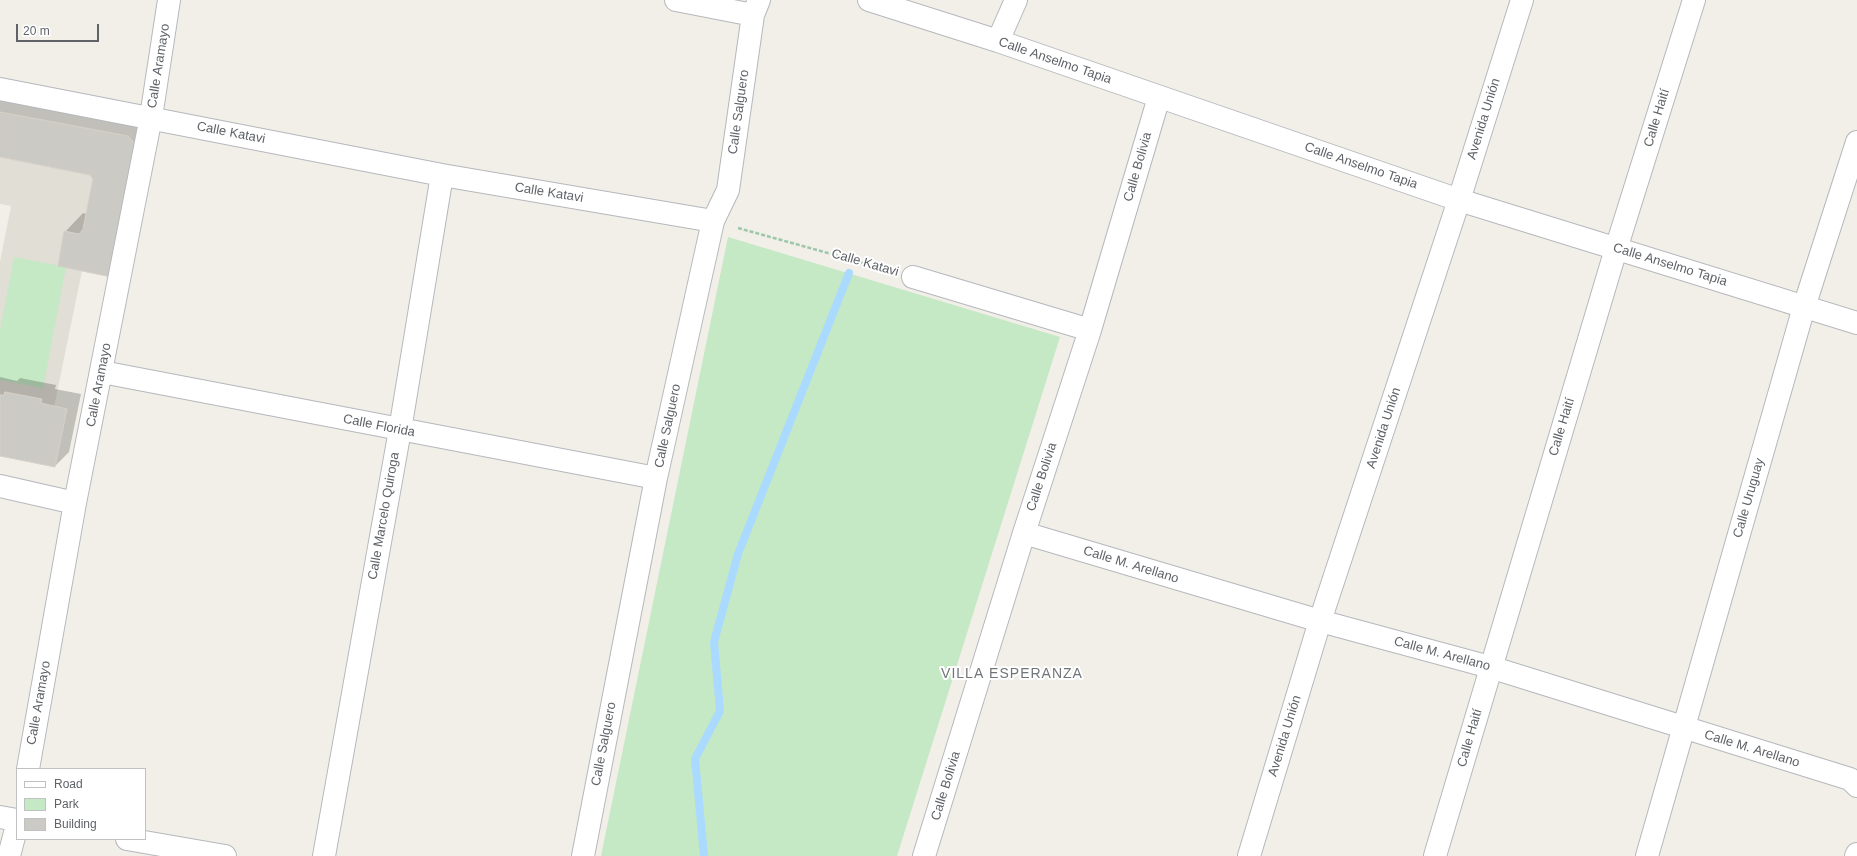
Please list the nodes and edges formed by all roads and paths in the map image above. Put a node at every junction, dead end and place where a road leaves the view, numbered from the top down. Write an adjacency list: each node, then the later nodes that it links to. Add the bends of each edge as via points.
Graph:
1 (169, 0): 11 (street, Calle Aramayo)
2 (676, 0): 7 (street)
3 (869, 0): 8 (street, Calle Anselmo Tapia)
4 (1016, 0): 8 (street)
5 (1522, 0): 14 (street, Avenida Unión)
6 (1694, 0): 16 (street, Calle Haití)
7 (756, 8): 15 (street, Calle Salguero, via 728,190)
8 (998, 41): 10 (street, Calle Anselmo Tapia)
9 (0, 89): 11 (street, Calle Katavi)
10 (1159, 97): 14 (street, Calle Anselmo Tapia); 20 (street, Calle Bolivia)
11 (152, 117): 13 (street, Calle Katavi); 21 (street, Calle Aramayo)
12 (1857, 142): 18 (street, Calle Uruguay)
13 (442, 175): 15 (street, Calle Katavi); 22 (street, Calle Marcelo Quiroga)
14 (1459, 200): 16 (street, Calle Anselmo Tapia); 27 (street, Avenida Unión)
15 (713, 220): 17 (path, Calle Katavi); 23 (street, Calle Salguero)
16 (1616, 249): 18 (street, Calle Anselmo Tapia); 28 (street, Calle Haití)
17 (913, 277): 20 (street, Calle Katavi)
18 (1804, 307): 19 (street, Calle Anselmo Tapia); 29 (street, Calle Uruguay)
19 (1857, 323)
20 (1090, 330): 26 (street, Calle Bolivia)
21 (102, 372): 22 (street, Calle Florida); 25 (street, Calle Aramayo)
22 (400, 430): 23 (street, Calle Florida); 38 (street, Calle Marcelo Quiroga)
23 (656, 478): 39 (street, Calle Salguero)
24 (0, 486): 25 (street)
25 (75, 503): 30 (street, Calle Aramayo)
26 (1024, 532): 27 (street, Calle M. Arellano); 40 (street, Calle Bolivia)
27 (1320, 621): 28 (street, Calle M. Arellano); 41 (street, Avenida Unión)
28 (1490, 667): 29 (street, Calle M. Arellano); 42 (street, Calle Haití)
29 (1683, 728): 31 (street, Calle M. Arellano, via 1850,779); 43 (street, Calle Uruguay)
30 (28, 768)
31 (1857, 786)
32 (0, 817): 33 (street)
33 (16, 820)
34 (16, 829): 36 (street)
35 (133, 840): 37 (street)
36 (9, 856)
37 (225, 856)
38 (324, 856)
39 (583, 856)
40 (924, 856)
41 (1249, 856)
42 (1435, 856)
43 (1647, 856)

